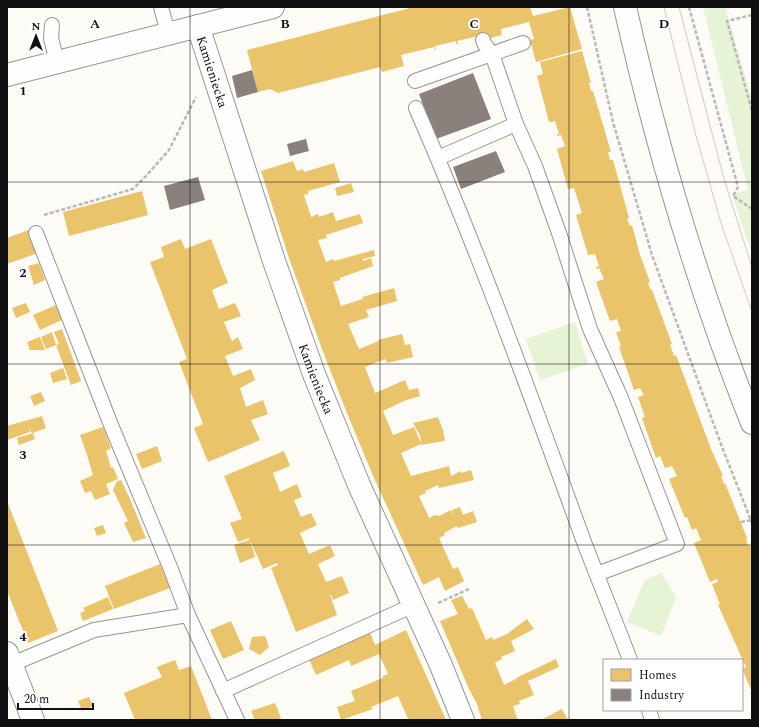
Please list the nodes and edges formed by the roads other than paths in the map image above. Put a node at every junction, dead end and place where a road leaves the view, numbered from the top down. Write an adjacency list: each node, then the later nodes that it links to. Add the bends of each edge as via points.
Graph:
1 (161, 7): 6 (lane)
2 (272, 7): 5 (street)
3 (625, 7): 17 (street, via 657,135 690,250)
4 (52, 25): 10 (lane, via 51,38)
5 (198, 26): 6 (street); 19 (street, Kamieniecka, via 274,261 314,374 359,485)
6 (168, 34): 10 (street)
7 (483, 40): 9 (lane)
8 (523, 43): 9 (lane)
9 (492, 54): 12 (lane); 14 (lane)
10 (57, 62): 11 (street)
11 (7, 75)
12 (415, 81)
13 (416, 108): 15 (lane)
14 (516, 124): 15 (lane); 18 (lane, via 535,166 590,329 622,398 677,544)
15 (438, 158): 18 (lane)
16 (36, 233): 20 (lane)
17 (752, 423)
18 (597, 574): 21 (lane)
19 (415, 609): 23 (lane); 26 (street, Kamieniecka)
20 (188, 615): 22 (lane, via 94,630); 23 (lane)
21 (630, 659)
22 (8, 661): 24 (street)
23 (223, 691): 25 (lane)
24 (33, 720)
25 (238, 720)
26 (463, 720)

